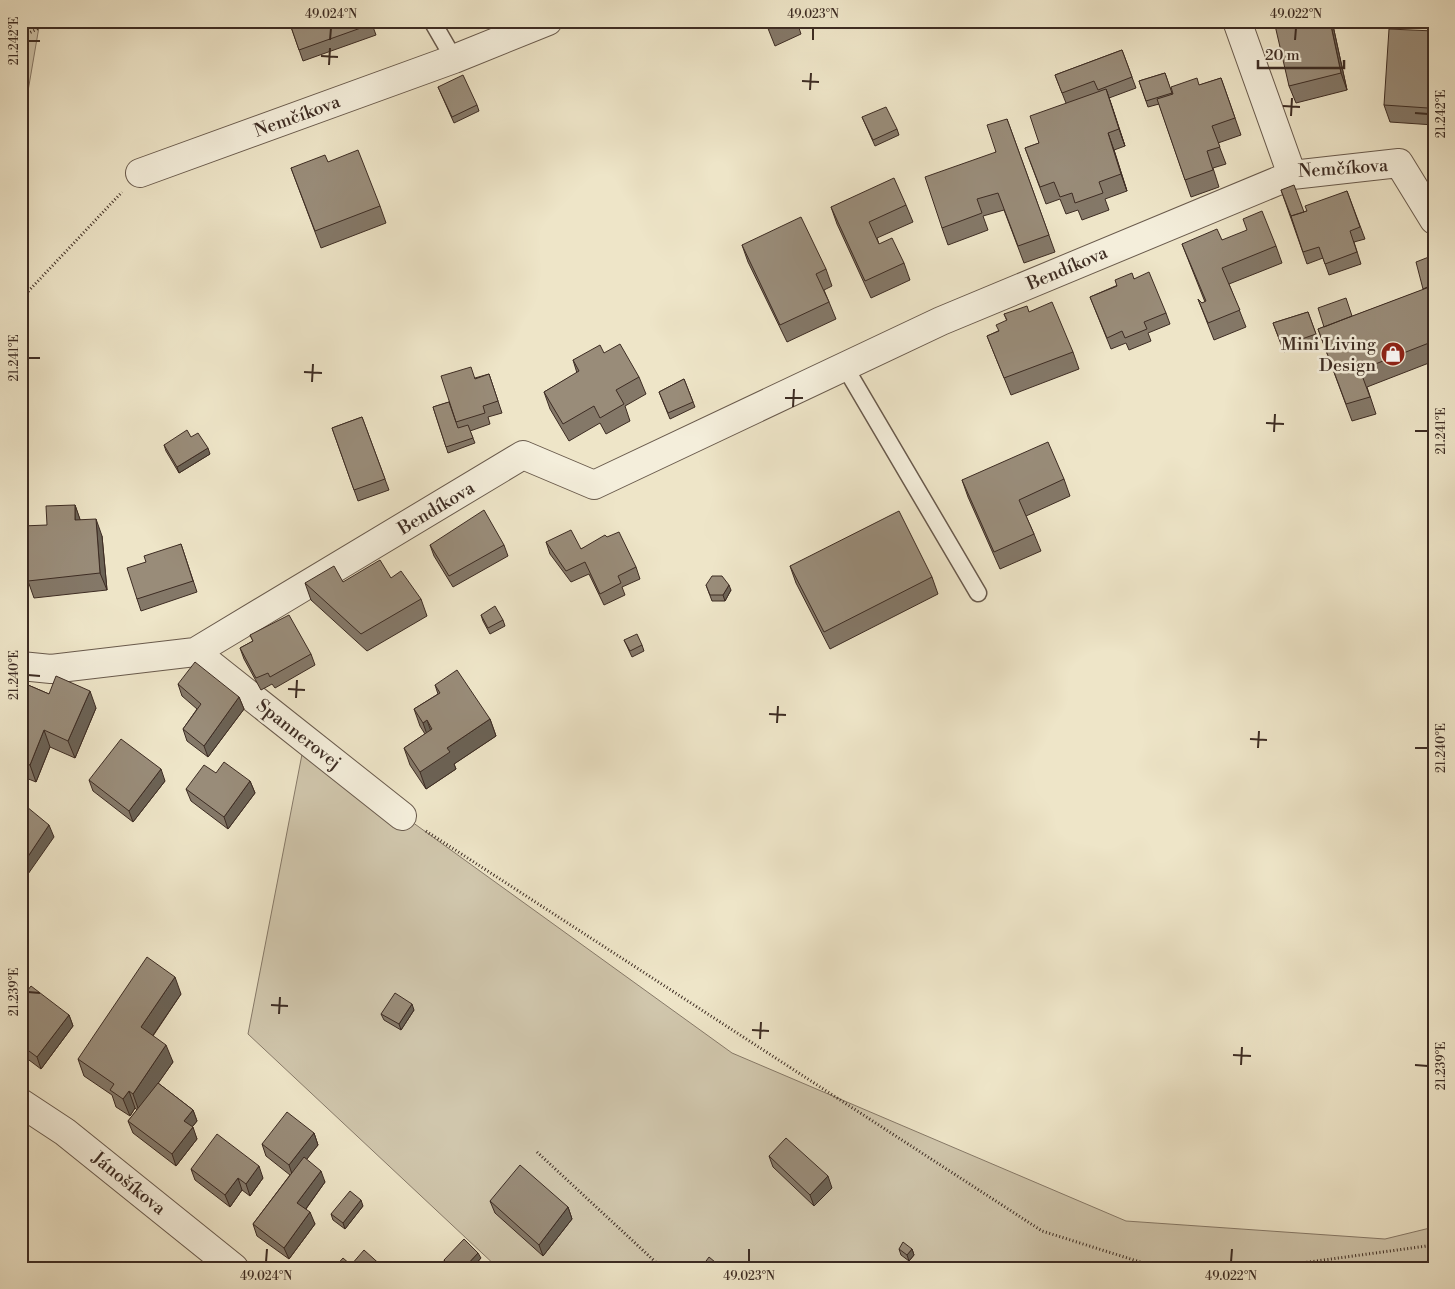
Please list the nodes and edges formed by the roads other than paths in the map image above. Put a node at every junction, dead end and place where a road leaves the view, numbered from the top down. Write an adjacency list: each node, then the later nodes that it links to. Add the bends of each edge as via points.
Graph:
1 (432, 21): 4 (lane)
2 (548, 21): 4 (street, Nemčíkova)
3 (1237, 21): 6 (street, Nemčíkova)
4 (454, 59): 5 (street, Nemčíkova)
5 (140, 173)
6 (1292, 175): 7 (street, Nemčíkova, via 1399,163); 8 (street, Bendíkova, via 941,321)
7 (1434, 220)
8 (845, 367): 9 (lane); 10 (street, Bendíkova, via 594,485 523,456)
9 (978, 593)
10 (196, 652): 11 (street, Bendíkova, via 51,669); 12 (street, Spannerovej)
11 (21, 666)
12 (402, 816)
13 (28, 1113): 14 (street, Jánošíkova, via 65,1132)
14 (234, 1268)

